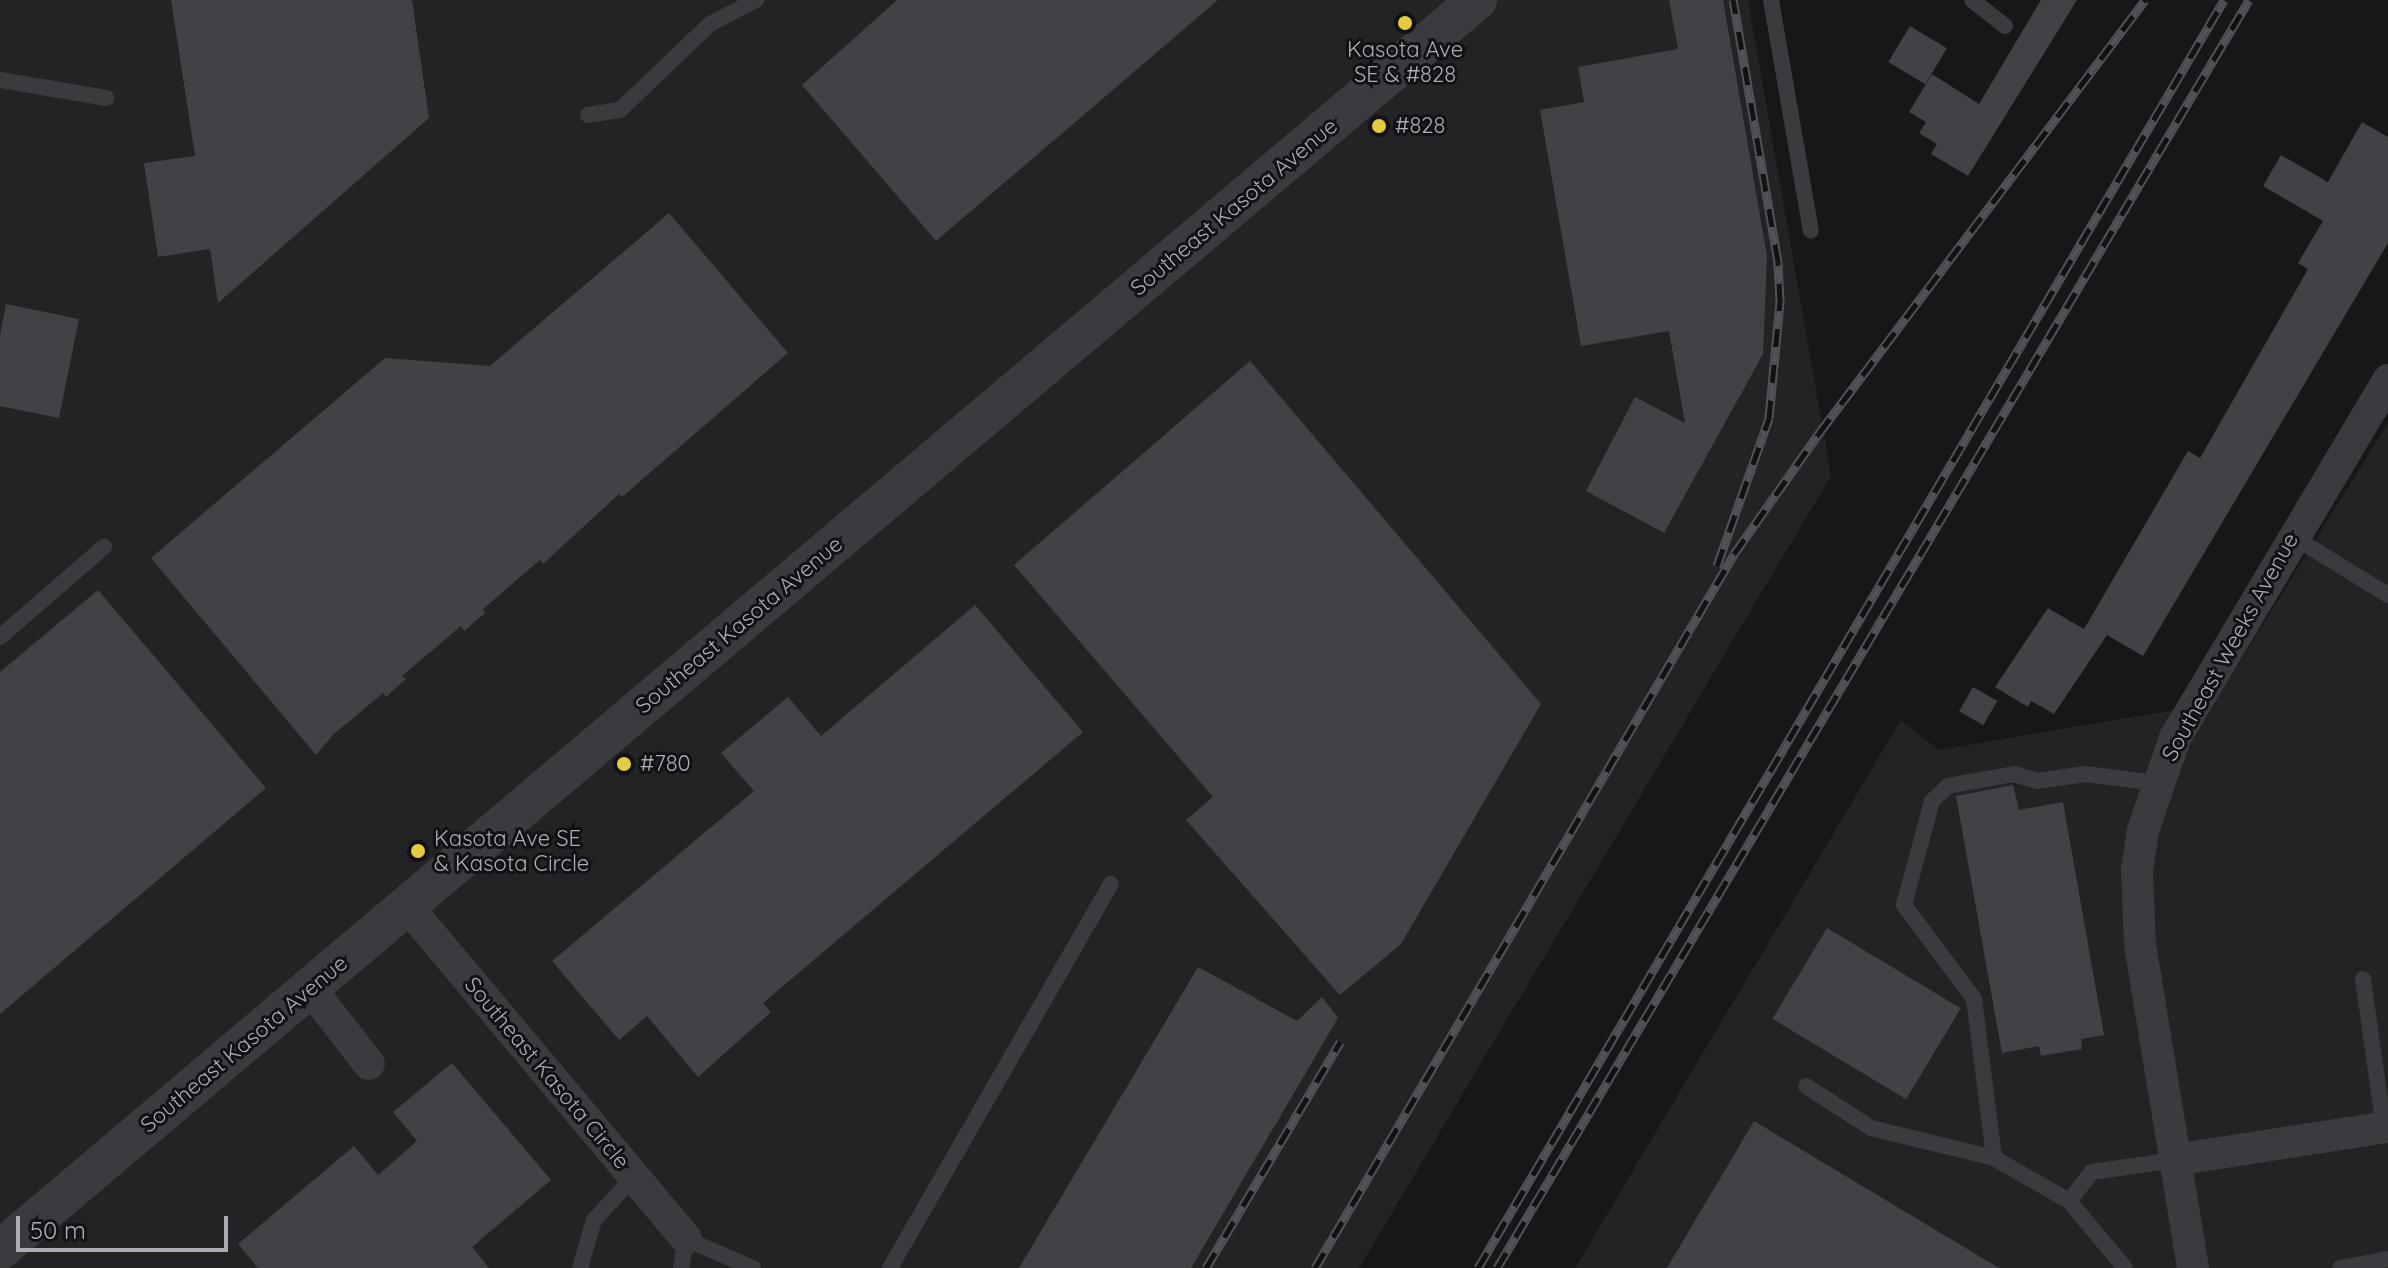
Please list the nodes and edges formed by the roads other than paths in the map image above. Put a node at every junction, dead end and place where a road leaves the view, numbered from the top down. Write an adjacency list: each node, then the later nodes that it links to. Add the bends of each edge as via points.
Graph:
1 (756, 0): 8 (lane, via 710,24 620,110)
2 (1477, 0): 17 (street, Southeast Kasota Avenue)
3 (1771, 0): 9 (lane)
4 (1972, 0): 5 (lane)
5 (2005, 26)
6 (0, 80): 7 (lane)
7 (106, 98)
8 (588, 115)
9 (1811, 231)
10 (2388, 380): 11 (street, Southeast Weeks Avenue)
11 (2292, 536): 13 (lane); 15 (street, Southeast Weeks Avenue, via 2175,738)
12 (104, 547): 14 (lane)
13 (2388, 595)
14 (0, 637)
15 (2156, 783): 23 (lane, via 2086,774 2037,781 2014,774 1948,786 1932,801 1904,905 1974,999); 24 (street, Southeast Weeks Avenue, via 2137,870 2137,906)
16 (1111, 884): 32 (lane)
17 (407, 906): 19 (street, Southeast Kasota Avenue); 25 (street, Southeast Kasota Circle)
18 (2363, 979): 22 (lane)
19 (310, 988): 20 (street); 27 (street, Southeast Kasota Avenue)
20 (369, 1064)
21 (1806, 1086): 23 (lane, via 1871,1128)
22 (2386, 1127): 24 (street)
23 (1994, 1158): 26 (lane)
24 (2174, 1160): 26 (lane, via 2092,1172); 34 (street, Southeast Weeks Avenue)
25 (634, 1177): 28 (street, Southeast Kasota Circle); 30 (lane, via 594,1220)
26 (2069, 1201): 33 (lane)
27 (0, 1250)
28 (684, 1254): 31 (lane)
29 (2388, 1259): 35 (lane)
30 (580, 1268)
31 (753, 1268)
32 (890, 1268)
33 (2125, 1268)
34 (2193, 1268)
35 (2340, 1268)

